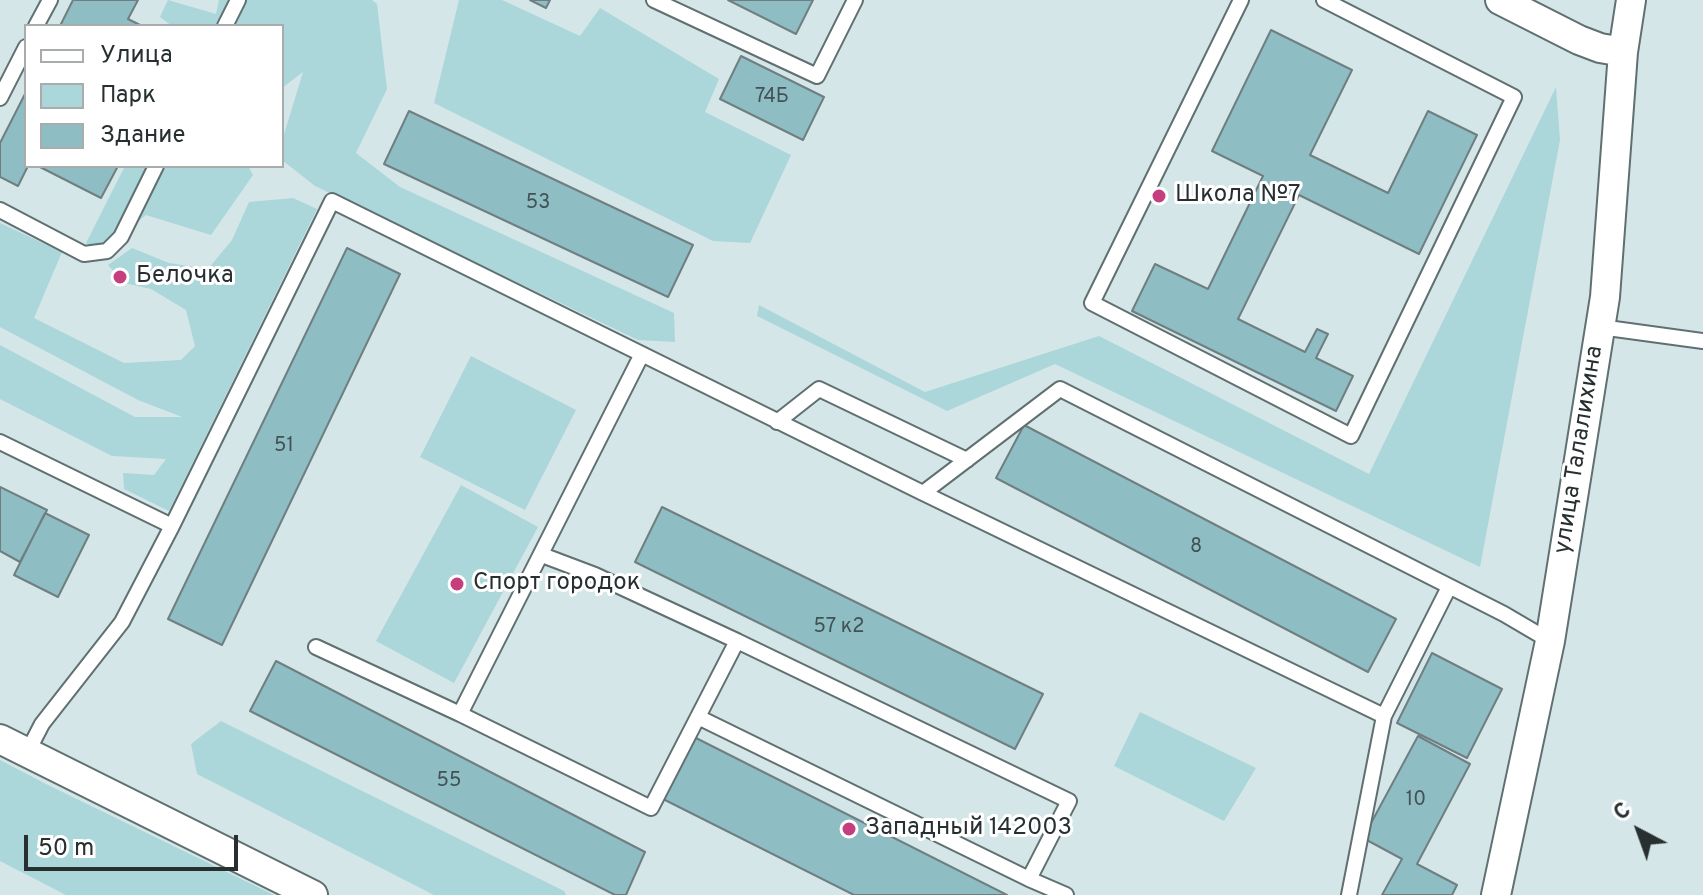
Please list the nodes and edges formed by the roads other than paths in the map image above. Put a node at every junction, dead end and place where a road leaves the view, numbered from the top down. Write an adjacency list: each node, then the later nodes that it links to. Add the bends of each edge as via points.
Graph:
1 (50, 0): 9 (lane)
2 (238, 0): 10 (lane)
3 (654, 0): 4 (lane, via 817,76)
4 (855, 0)
5 (1241, 0): 6 (lane, via 1092,303 1351,436 1514,97)
6 (1324, 0)
7 (1500, 0): 12 (street, via 1579,40)
8 (1631, 0): 12 (street, улица Талалихина)
9 (37, 24)
10 (226, 24)
11 (24, 51): 13 (lane)
12 (1623, 52): 16 (street, улица Талалихина)
13 (0, 98)
14 (155, 168): 15 (lane, via 121,237 107,251 84,254)
15 (0, 210)
16 (1600, 327): 17 (lane); 27 (street, улица Талалихина)
17 (1703, 341)
18 (641, 356): 19 (lane); 23 (lane, via 332,201); 24 (lane)
19 (777, 422): 21 (lane, via 819,389); 22 (lane)
20 (0, 442): 23 (lane)
21 (967, 460): 22 (lane); 25 (lane, via 1060,389)
22 (923, 493): 30 (lane)
23 (172, 526): 33 (lane, via 122,622 42,724)
24 (542, 555): 26 (lane); 29 (lane)
25 (1449, 587): 27 (lane); 30 (lane)
26 (737, 641): 31 (lane); 34 (lane, via 1069,801)
27 (1550, 641): 38 (street, улица Талалихина)
28 (316, 647): 29 (lane)
29 (460, 714): 31 (lane, via 651,808)
30 (1384, 716): 37 (lane)
31 (698, 717): 34 (lane)
32 (0, 739): 33 (street)
33 (27, 753): 35 (street)
34 (1029, 879): 36 (lane)
35 (313, 895)
36 (1066, 895)
37 (1349, 895)
38 (1496, 895)

